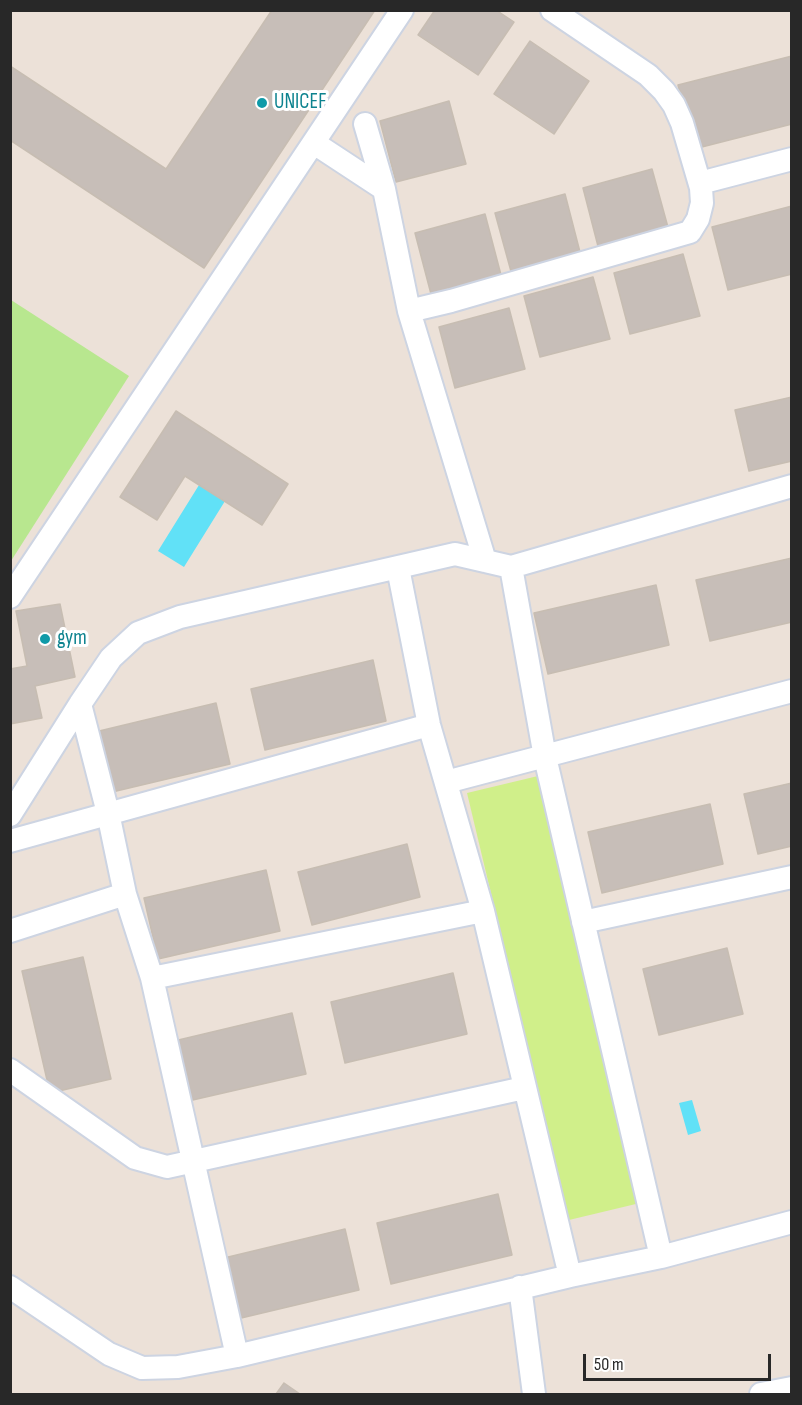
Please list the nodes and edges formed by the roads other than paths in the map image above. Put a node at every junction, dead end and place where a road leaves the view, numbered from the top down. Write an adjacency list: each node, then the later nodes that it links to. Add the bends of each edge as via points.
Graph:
1 (402, 10): 4 (street)
2 (552, 10): 6 (street, via 648,75 664,91 682,123)
3 (365, 123): 7 (street)
4 (314, 143): 7 (street); 13 (street)
5 (792, 159): 6 (street)
6 (700, 183): 8 (street, via 702,204 690,232)
7 (384, 189): 8 (street)
8 (409, 311): 10 (street)
9 (792, 486): 11 (street)
10 (485, 561): 11 (street); 12 (street, via 455,554)
11 (511, 567): 17 (street)
12 (398, 568): 15 (street, via 180,617 138,633 111,658); 16 (street)
13 (10, 597)
14 (792, 691): 17 (street)
15 (80, 704): 19 (street); 20 (street)
16 (429, 725): 18 (street); 19 (street)
17 (545, 757): 18 (street); 25 (street)
18 (446, 782): 24 (street)
19 (108, 813): 21 (street); 23 (street)
20 (10, 815)
21 (10, 842)
22 (792, 877): 25 (street)
23 (126, 894): 26 (street); 27 (street)
24 (483, 911): 27 (street); 29 (street)
25 (583, 922): 32 (street)
26 (10, 931)
27 (152, 978): 30 (street)
28 (10, 1070): 30 (street, via 135,1158 167,1167)
29 (524, 1088): 30 (street); 33 (street)
30 (194, 1161): 36 (street)
31 (792, 1222): 32 (street)
32 (661, 1257): 33 (street)
33 (570, 1276): 35 (street)
34 (10, 1287): 36 (street, via 109,1354 142,1368 178,1367)
35 (520, 1287): 36 (street); 38 (street)
36 (237, 1356)
37 (792, 1388): 39 (street)
38 (534, 1395)
39 (761, 1395)

